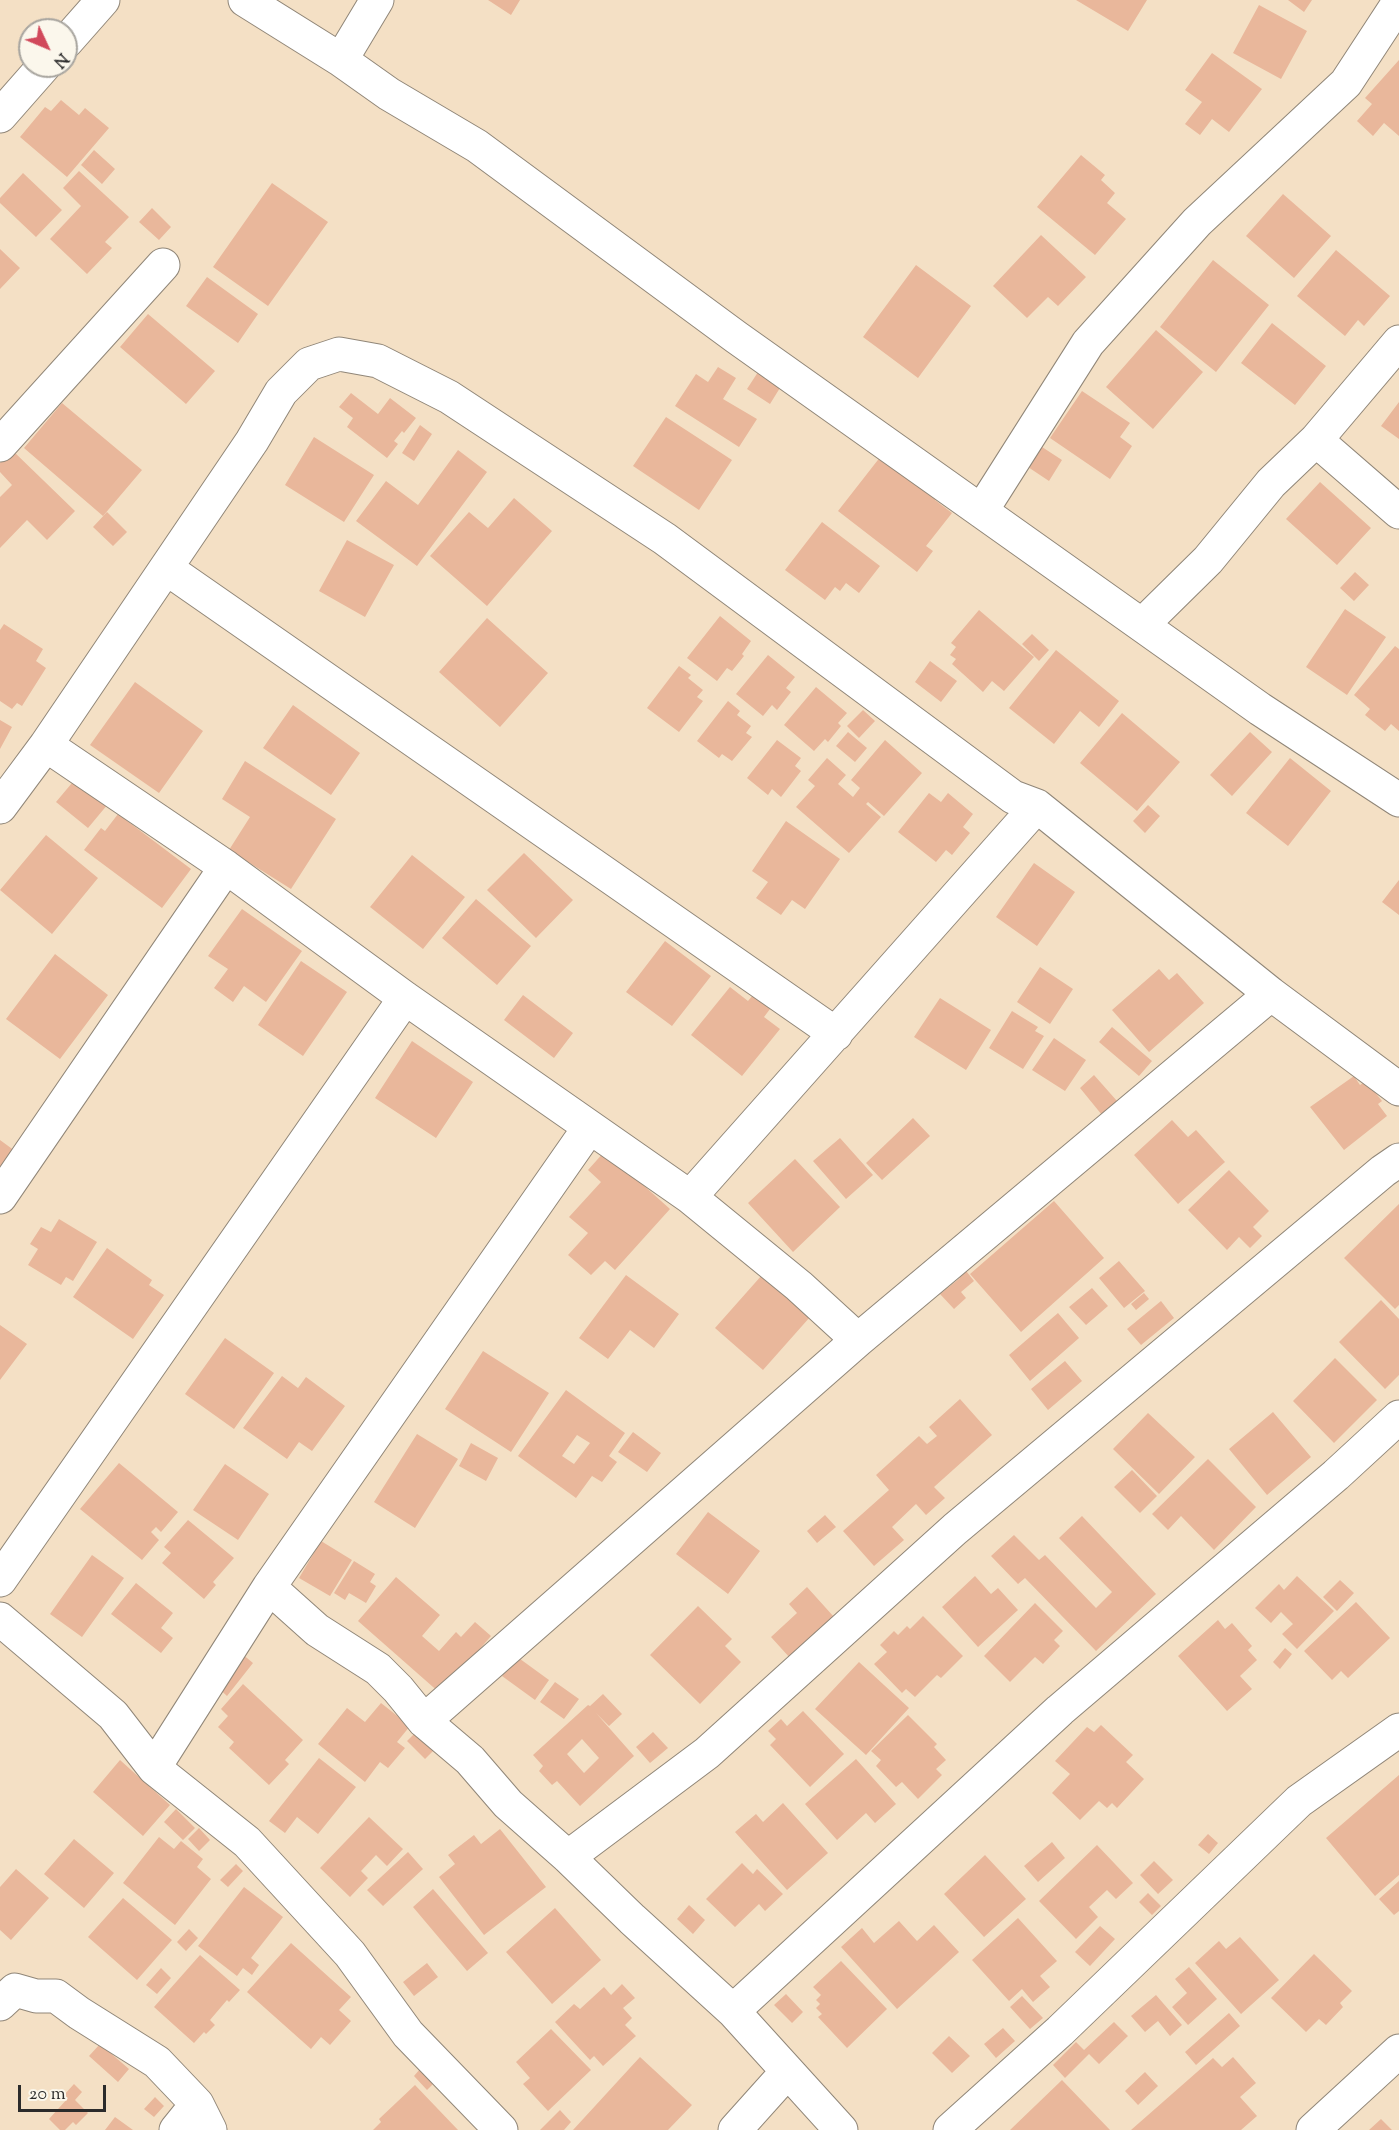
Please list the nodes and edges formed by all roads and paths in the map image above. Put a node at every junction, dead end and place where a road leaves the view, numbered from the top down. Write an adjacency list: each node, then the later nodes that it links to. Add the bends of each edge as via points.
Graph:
1 (103, 0): 5 (street)
2 (245, 0): 6 (street)
3 (377, 0): 6 (street)
4 (1399, 2): 13 (street, via 1346,84 1197,222 1088,343)
5 (78, 28)
6 (341, 60): 13 (street, via 389,94 477,146 736,338)
7 (33, 78): 8 (street)
8 (0, 116)
9 (163, 265): 12 (street)
10 (1399, 342): 11 (street)
11 (1316, 440): 14 (street); 16 (street, via 1271,483 1208,560)
12 (0, 445)
13 (982, 510): 16 (street)
14 (1399, 512)
15 (166, 568): 17 (street); 19 (street, via 281,392 309,364 339,354 378,361 449,397 665,539 1013,797); 24 (street)
16 (1142, 625): 18 (street, via 1260,709)
17 (46, 745): 20 (street); 21 (street)
18 (1399, 800)
19 (1037, 806): 22 (street); 24 (street)
20 (0, 807)
21 (226, 867): 23 (street); 28 (street)
22 (1271, 994): 25 (street); 30 (street)
23 (405, 998): 26 (street); 32 (street)
24 (836, 1034): 29 (street)
25 (1399, 1089)
26 (589, 1128): 29 (street); 33 (street)
27 (1399, 1160): 38 (street, via 955,1529 707,1753)
28 (0, 1197)
29 (690, 1197): 30 (street)
30 (858, 1340): 35 (street)
31 (1399, 1417): 40 (street, via 1060,1710)
32 (0, 1580)
33 (269, 1587): 35 (street, via 317,1630 378,1669); 37 (street)
34 (0, 1619): 37 (street, via 113,1715)
35 (424, 1721): 38 (street, via 470,1760 508,1803)
36 (1399, 1730): 48 (street, via 1299,1801)
37 (154, 1768): 45 (street, via 247,1842 350,1954 408,2034)
38 (568, 1857): 40 (street)
39 (0, 2004): 43 (street, via 15,1990 56,1996 157,2062)
40 (733, 2011): 42 (street)
41 (1399, 2051): 49 (street)
42 (787, 2072): 46 (street); 47 (street)
43 (204, 2117): 44 (street)
44 (176, 2130)
45 (501, 2130)
46 (735, 2130)
47 (840, 2130)
48 (950, 2130)
49 (1313, 2130)

